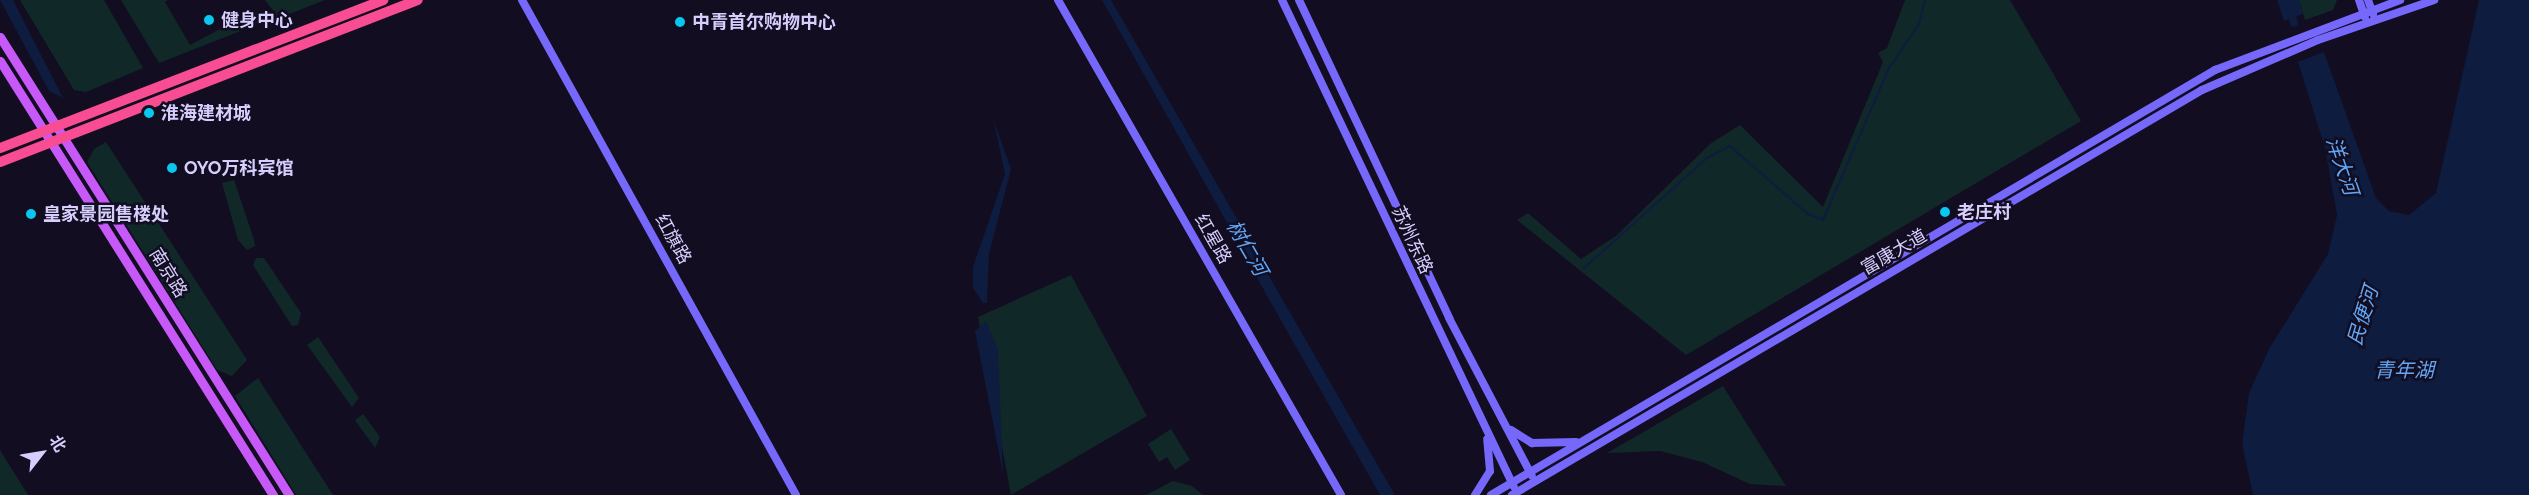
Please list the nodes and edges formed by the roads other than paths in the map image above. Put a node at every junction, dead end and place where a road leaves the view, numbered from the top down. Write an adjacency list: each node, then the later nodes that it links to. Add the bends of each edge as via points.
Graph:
1 (383, 0): 16 (highway)
2 (418, 0): 18 (highway)
3 (522, 0): 36 (street, 红旗路)
4 (1058, 0): 37 (street, 红星路)
5 (1282, 0): 27 (street, 苏州东路)
6 (1299, 0): 26 (street, 苏州东路)
7 (2359, 0): 12 (street)
8 (2368, 0): 12 (street)
9 (2400, 0): 12 (street, 富康大道)
10 (2434, 0): 11 (street, 富康大道)
11 (2419, 3): 13 (street, 富康大道)
12 (2368, 11): 13 (street); 22 (street, 富康大道, via 2215,70)
13 (2371, 22): 23 (street, 富康大道, via 2202,90)
14 (0, 37): 16 (main road, 南京路)
15 (0, 61): 17 (main road, 南京路)
16 (56, 127): 17 (highway); 18 (main road, 南京路)
17 (44, 131): 19 (main road, 南京路); 20 (highway)
18 (63, 139): 19 (highway); 35 (main road, 南京路)
19 (51, 143): 21 (highway); 34 (main road, 南京路)
20 (0, 148)
21 (0, 162)
22 (1938, 230): 23 (street); 24 (street, 富康大道)
23 (1945, 241): 25 (street, 富康大道)
24 (1884, 262): 25 (street); 28 (street, 富康大道)
25 (1890, 273): 29 (street, 富康大道)
26 (1498, 413): 28 (street, via 1516,436 1532,443); 30 (street, 苏州东路)
27 (1483, 421): 31 (street, 苏州东路); 38 (street, via 1490,471)
28 (1587, 438): 29 (street); 30 (street, 富康大道)
29 (1594, 446): 32 (street, 富康大道)
30 (1530, 471): 31 (street, 富康大道); 32 (street, 苏州东路)
31 (1512, 482): 33 (street, 苏州东路); 39 (street, 富康大道)
32 (1534, 482): 33 (street, 富康大道)
33 (1514, 494)
34 (273, 495)
35 (289, 495)
36 (796, 495)
37 (1341, 495)
38 (1475, 495)
39 (1491, 495)

